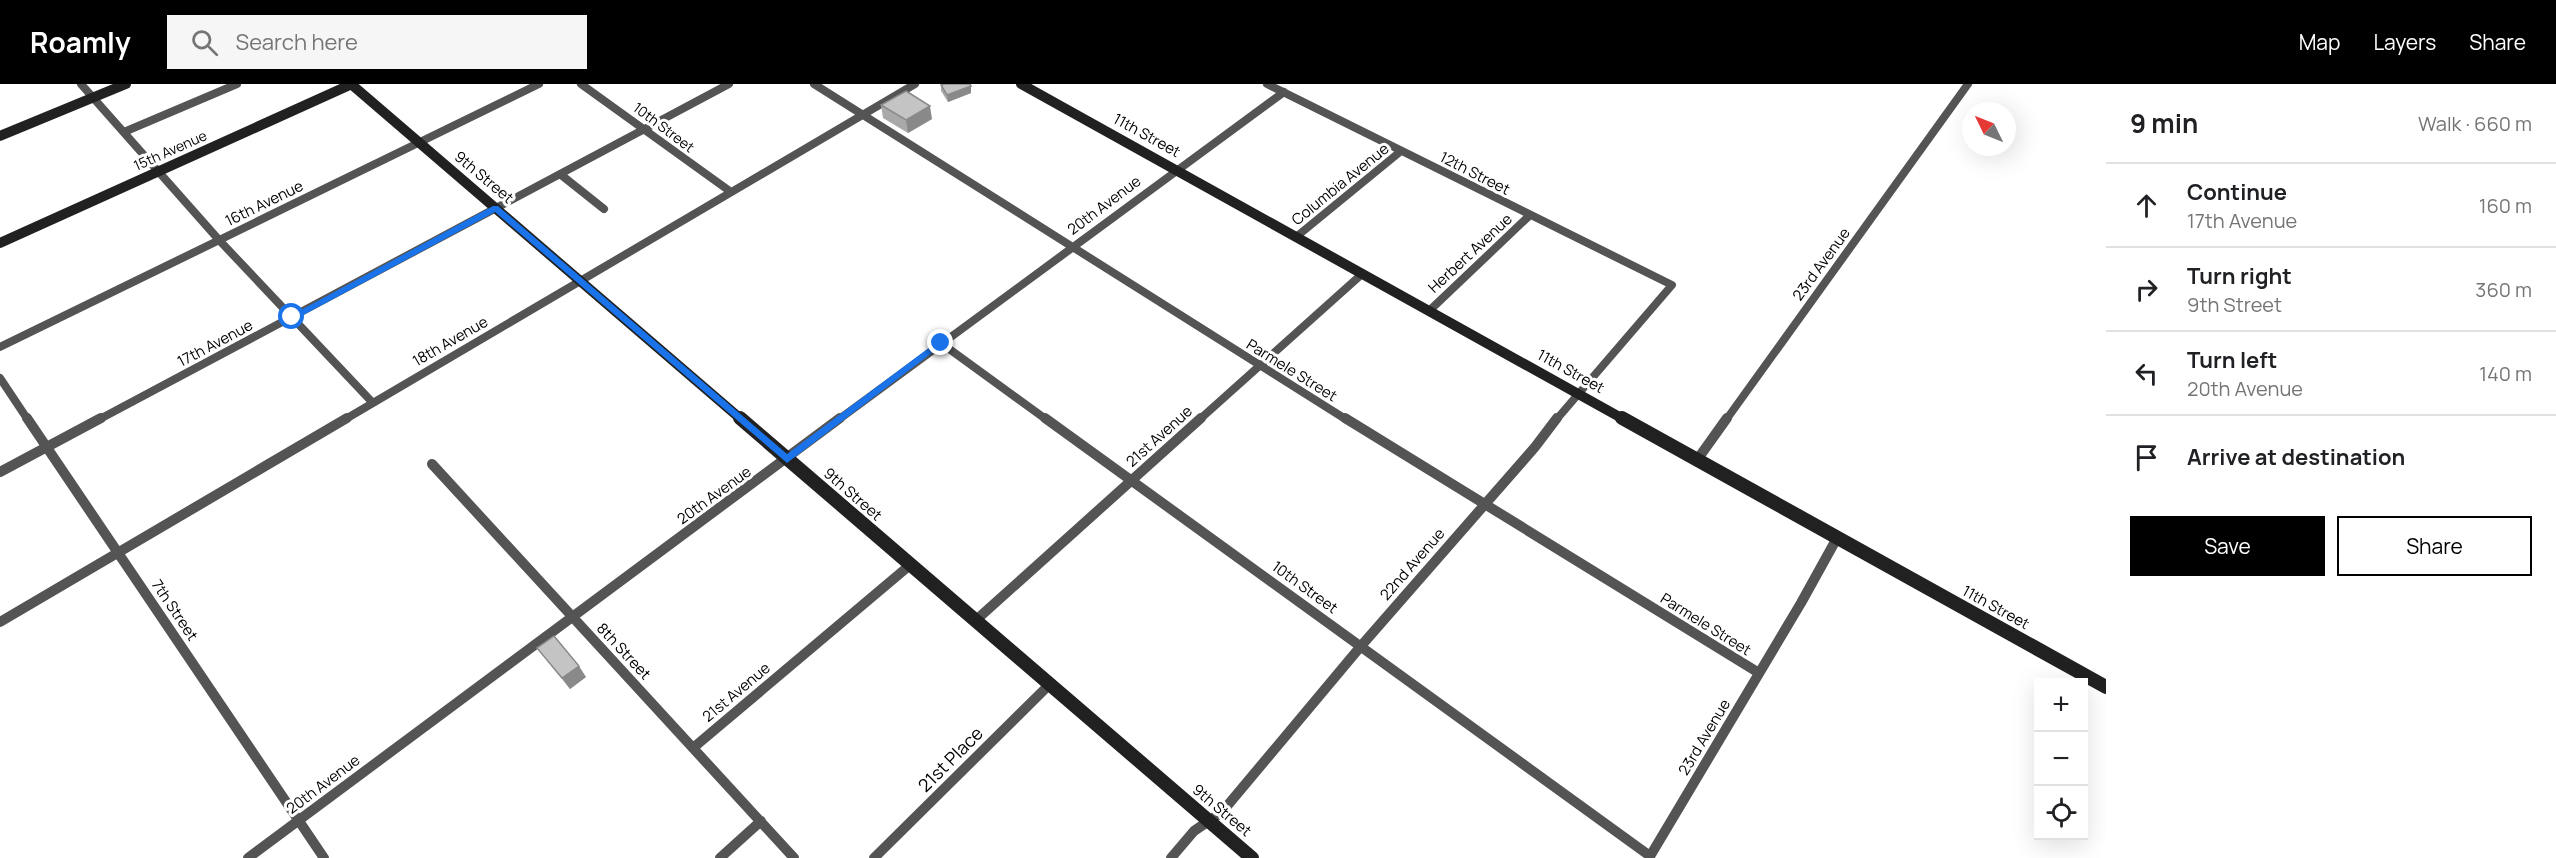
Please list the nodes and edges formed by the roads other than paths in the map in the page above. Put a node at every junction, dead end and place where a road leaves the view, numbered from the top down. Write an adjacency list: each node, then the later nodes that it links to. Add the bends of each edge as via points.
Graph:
1 (81, 84): 14 (street)
2 (126, 84): 14 (main road)
3 (237, 84): 17 (street)
4 (351, 84): 19 (main road, 9th Street); 22 (main road, 15th Avenue)
5 (539, 84): 19 (street, 16th Avenue)
6 (581, 84): 16 (street, 10th Street)
7 (729, 84): 16 (street, 17th Avenue)
8 (814, 84): 15 (street, Parmele Street)
9 (915, 84): 15 (street, 18th Avenue)
10 (1022, 84): 21 (main road, 11th Street)
11 (1267, 84): 13 (street, 12th Street)
12 (1968, 84): 45 (street, 23rd Avenue)
13 (1284, 92): 20 (street, 12th Street); 21 (street, 20th Avenue)
14 (94, 97): 17 (street); 18 (main road)
15 (865, 115): 24 (street, 18th Avenue); 31 (street, Parmele Street)
16 (644, 129): 23 (street, 17th Avenue); 24 (street, 10th Street)
17 (124, 132): 22 (street)
18 (0, 136)
19 (418, 144): 25 (main road, 9th Street); 29 (street, 16th Avenue)
20 (1401, 151): 27 (street, 12th Street); 28 (street, Columbia Avenue)
21 (1176, 170): 28 (main road, 11th Street); 31 (street, 20th Avenue)
22 (156, 171): 29 (street); 30 (main road, 15th Avenue)
23 (560, 174): 25 (street, 17th Avenue); 26 (street)
24 (730, 192): 33 (street, 18th Avenue)
25 (496, 208): 33 (main road, 9th Street); 36 (street, 17th Avenue)
26 (604, 209)
27 (1529, 216): 34 (street, 12th Street); 35 (street, Herbert Avenue)
28 (1296, 237): 32 (main road, 11th Street)
29 (219, 240): 36 (street); 38 (street, 16th Avenue)
30 (0, 243)
31 (1074, 246): 37 (street, 20th Avenue); 39 (street, Parmele Street)
32 (1362, 274): 35 (main road, 11th Street); 39 (street, 21st Avenue)
33 (581, 280): 42 (street, 18th Avenue); 44 (main road, 9th Street)
34 (1672, 285): 41 (street, 22nd Avenue)
35 (1428, 311): 41 (main road, 11th Street)
36 (292, 317): 42 (street); 43 (street, 17th Avenue)
37 (941, 343): 44 (street, 20th Avenue); 48 (street, 10th Street)
38 (0, 347)
39 (1260, 366): 48 (street, 21st Avenue); 49 (street, Parmele Street)
40 (0, 378): 43 (street, 7th Street)
41 (1577, 393): 45 (main road, 11th Street); 49 (street, 22nd Avenue)
42 (372, 402): 51 (street, 18th Avenue)
43 (47, 447): 47 (street, 17th Avenue); 51 (street, 7th Street)
44 (787, 460): 52 (main road, 9th Street); 53 (street, 20th Avenue)
45 (1697, 460): 50 (main road, 11th Street)
46 (432, 464): 53 (street, 8th Street)
47 (0, 472)
48 (1131, 481): 54 (street, 21st Avenue); 56 (street, 10th Street)
49 (1484, 503): 56 (street, 22nd Avenue); 57 (street, Parmele Street)
50 (1837, 538): 57 (street, 23rd Avenue); 59 (main road, 11th Street)
51 (118, 552): 55 (street, 18th Avenue); 61 (street, 7th Street)
52 (910, 565): 54 (main road, 9th Street); 60 (street, 21st Avenue)
53 (573, 618): 60 (street, 8th Street); 61 (street, 20th Avenue)
54 (975, 621): 58 (main road, 9th Street)
55 (0, 622)
56 (1361, 646): 63 (street, 22nd Avenue, via 1222,812); 64 (street, 10th Street)
57 (1760, 673): 64 (street, 23rd Avenue)
58 (1050, 684): 63 (main road, 9th Street); 69 (street, 21st Place)
59 (2106, 687)
60 (693, 748): 62 (street, 8th Street)
61 (299, 820): 65 (street, 20th Avenue); 66 (street, 7th Street)
62 (761, 821): 67 (street); 68 (street, 8th Street)
63 (1209, 821): 70 (street, 22nd Avenue, via 1194,831); 71 (main road, 9th Street)
64 (1650, 857)
65 (248, 858)
66 (324, 858)
67 (720, 858)
68 (794, 858)
69 (874, 858)
70 (1171, 858)
71 (1252, 858)

